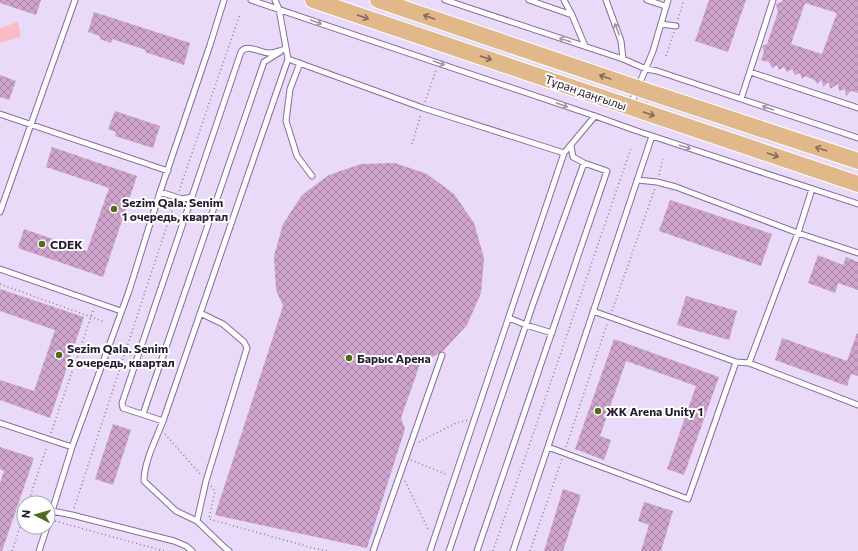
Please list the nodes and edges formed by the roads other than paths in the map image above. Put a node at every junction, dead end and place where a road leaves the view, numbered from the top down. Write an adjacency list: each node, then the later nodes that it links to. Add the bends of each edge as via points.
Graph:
1 (75, 0): 32 (lane)
2 (224, 0): 39 (lane)
3 (252, 0): 15 (lane)
4 (275, 0): 15 (lane)
5 (313, 0): 28 (main road, Тұран даңғылы, one-way to 28)
6 (378, 0): 26 (main road, Тұран даңғылы, one-way to 6)
7 (445, 0): 19 (lane, one-way to 7)
8 (529, 0): 16 (lane)
9 (564, 0): 16 (lane)
10 (606, 0): 22 (lane, one-way to 10, via 621,41)
11 (647, 0): 14 (lane)
12 (668, 0): 14 (lane)
13 (773, 0): 25 (lane)
14 (665, 6): 17 (lane)
15 (279, 9): 20 (lane); 31 (lane, one-way to 31)
16 (572, 15): 19 (lane)
17 (661, 24): 18 (lane); 24 (lane)
18 (676, 26)
19 (585, 46): 22 (lane)
20 (285, 50): 21 (lane); 45 (lane, via 266,53 247,48 241,52); 61 (lane, via 264,62)
21 (288, 59): 23 (lane); 53 (lane)
22 (623, 59): 24 (lane)
23 (300, 63): 36 (lane, via 423,108); 40 (lane, via 290,89 286,121 297,156)
24 (646, 69): 26 (lane); 27 (lane)
25 (750, 72): 27 (lane); 29 (lane)
26 (638, 88): 28 (lane); 37 (main road, Тұран даңғылы, one-way to 26)
27 (741, 99): 34 (lane, one-way to 27)
28 (630, 107): 42 (main road, Тұран даңғылы, one-way to 42)
29 (858, 108)
30 (0, 114): 32 (lane)
31 (595, 116): 33 (lane); 35 (lane)
32 (30, 124): 39 (lane); 47 (lane)
33 (652, 136): 41 (lane); 43 (lane, one-way to 43)
34 (858, 138)
35 (571, 146): 36 (lane); 38 (lane, via 573,157)
36 (564, 153): 54 (lane)
37 (858, 161)
38 (584, 163): 55 (lane); 56 (lane, via 607,171)
39 (168, 171): 44 (lane)
40 (312, 176)
41 (637, 180): 48 (lane, via 676,187); 52 (lane)
42 (858, 184)
43 (812, 189): 46 (lane); 48 (lane)
44 (160, 192): 45 (lane, via 182,199); 51 (lane)
45 (192, 197): 61 (lane, via 122,403 123,408)
46 (858, 204)
47 (0, 212)
48 (798, 233): 49 (lane); 59 (lane)
49 (858, 253)
50 (0, 269): 51 (lane)
51 (121, 311): 64 (lane)
52 (593, 311): 58 (lane); 65 (lane)
53 (200, 313): 62 (lane); 68 (lane, via 223,324 244,342 247,348 206,481)
54 (509, 318): 55 (lane); 74 (lane)
55 (526, 325): 56 (lane); 75 (lane)
56 (552, 333): 76 (lane)
57 (442, 355): 73 (lane)
58 (736, 362): 59 (lane); 65 (lane, via 688,499)
59 (749, 363): 60 (lane)
60 (858, 405)
61 (143, 414): 62 (lane)
62 (162, 421): 68 (lane, via 146,464 144,481 176,511)
63 (0, 423): 64 (lane)
64 (72, 447): 66 (lane)
65 (548, 447): 77 (lane)
66 (56, 498)
67 (56, 512): 71 (lane, via 174,541)
68 (197, 521): 72 (lane)
69 (44, 535): 70 (lane)
70 (39, 551)
71 (192, 551)
72 (230, 551)
73 (373, 551)
74 (430, 551)
75 (449, 551)
76 (477, 551)
77 (513, 551)

